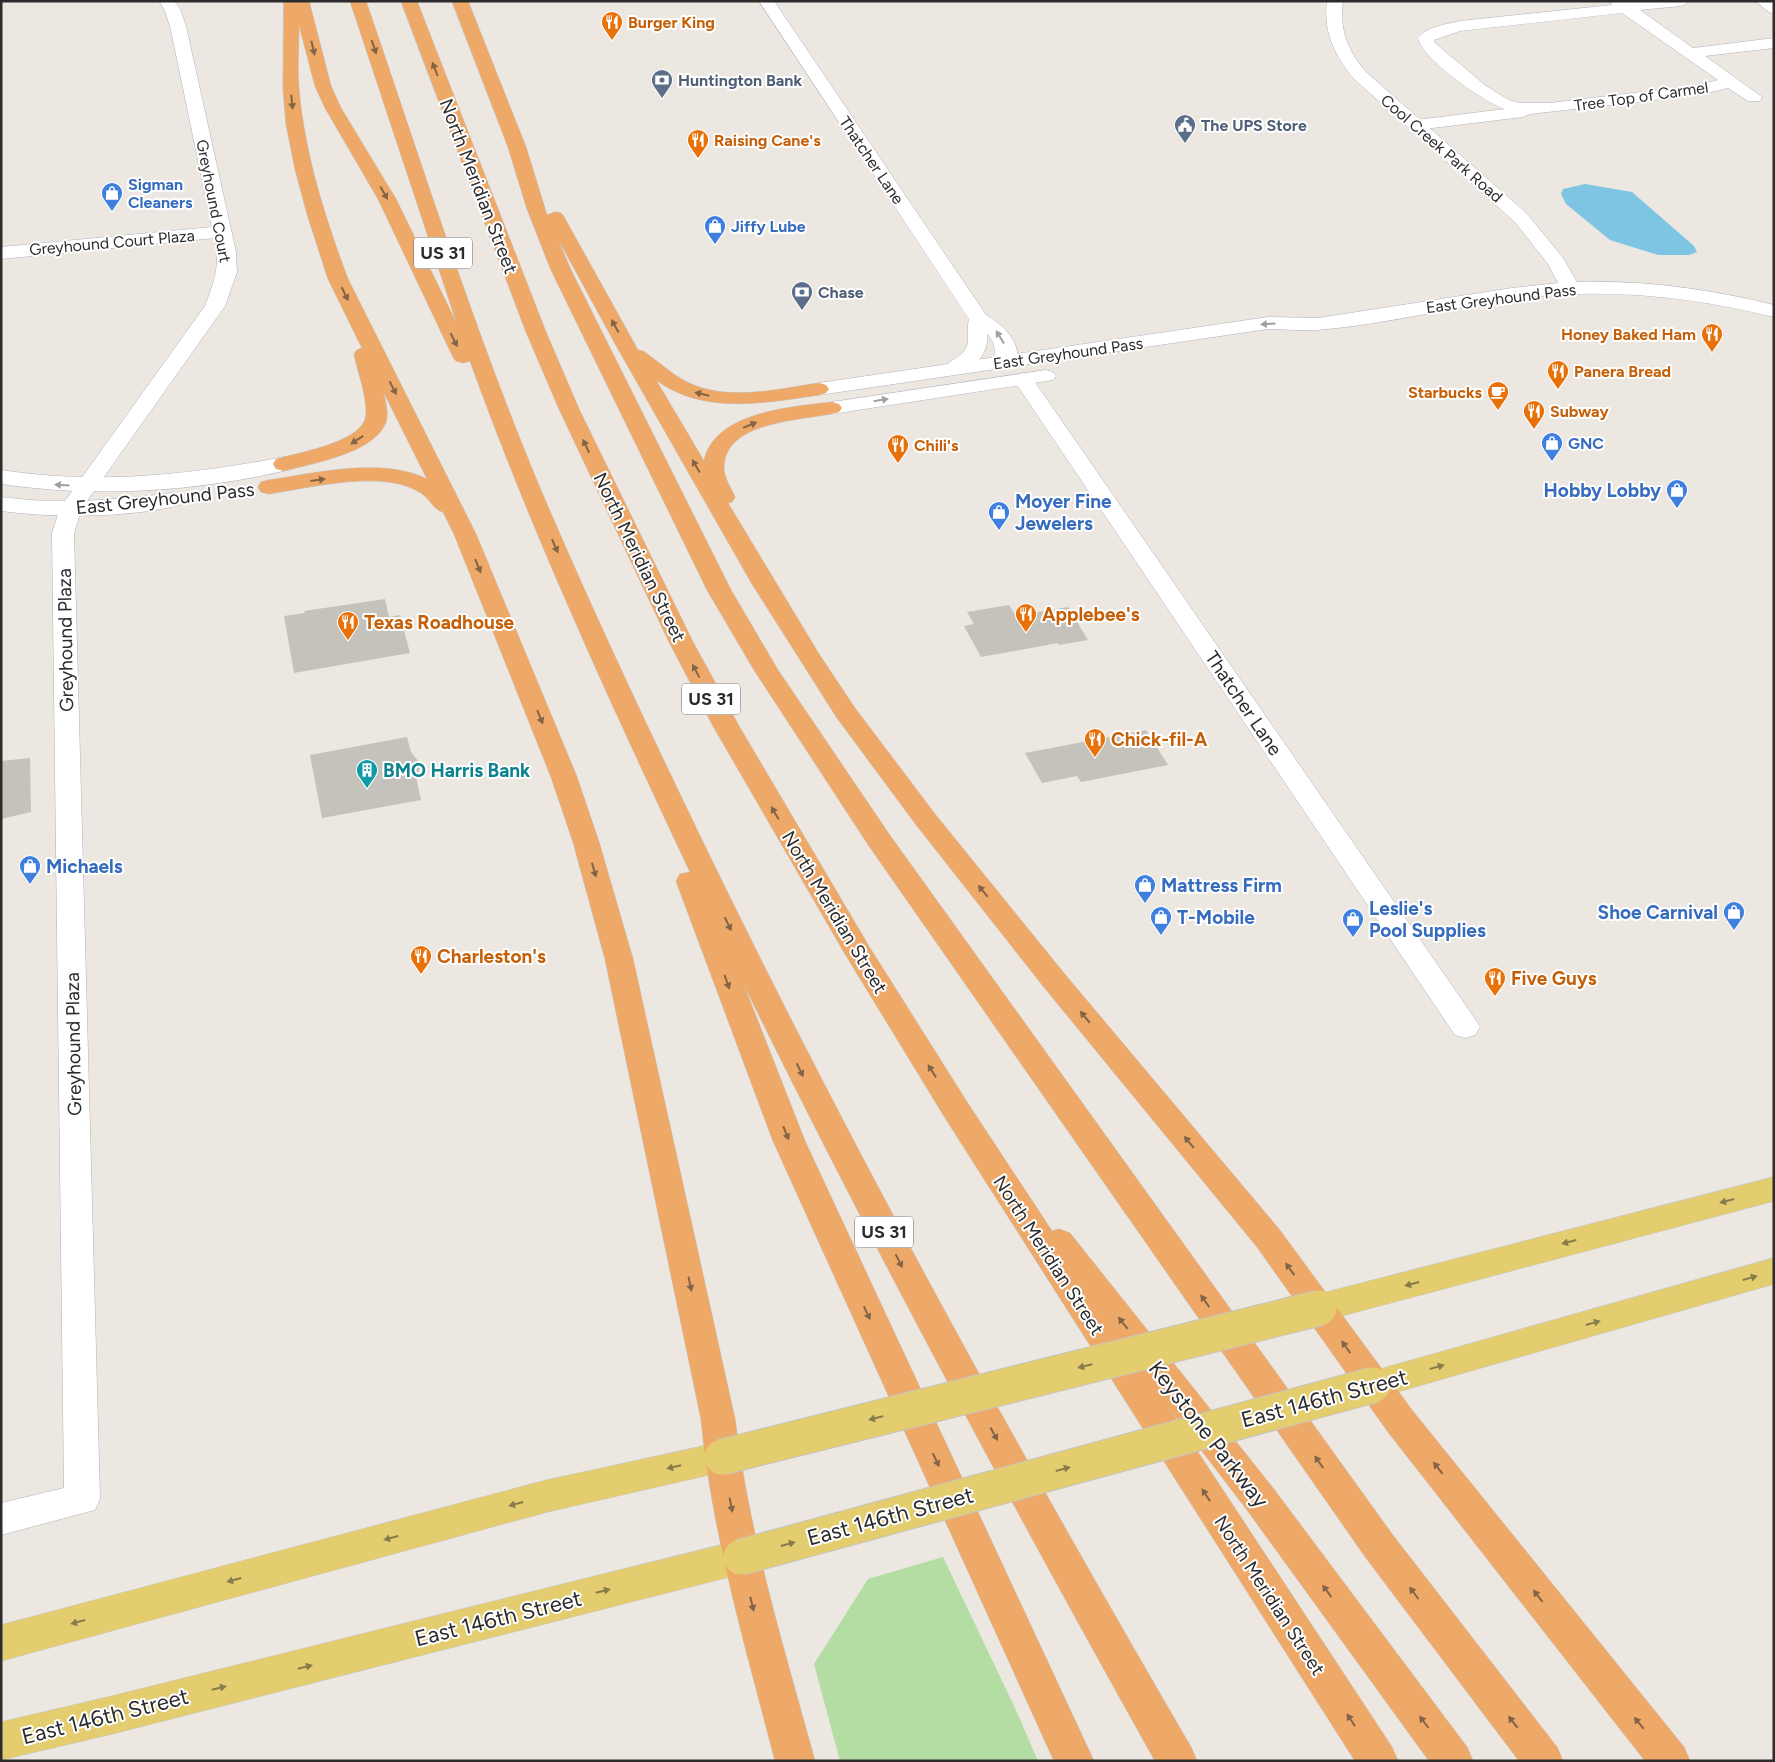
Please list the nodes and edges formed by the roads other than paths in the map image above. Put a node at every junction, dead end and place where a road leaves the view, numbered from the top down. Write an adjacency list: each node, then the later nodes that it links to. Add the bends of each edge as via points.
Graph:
1 (166, 1): 22 (street, Greyhound Court, via 178,26)
2 (292, 1): 26 (highway, one-way to 26, via 290,75 300,156 326,246)
3 (301, 1): 40 (highway, one-way to 40, via 323,86 333,108 387,199)
4 (358, 1): 40 (highway, US 31, one-way to 40, via 465,319)
5 (409, 1): 47 (highway, North Meridian Street / US 31, one-way to 5, via 778,817 681,642 604,486 536,332)
6 (460, 1): 21 (highway)
7 (766, 1): 27 (street, Thatcher Lane)
8 (1335, 1): 20 (street, Cool Creek Park Road, via 1334,36 1352,68)
9 (1681, 1): 11 (street, Tree Top of Carmel)
10 (1762, 1): 13 (street)
11 (1622, 4): 14 (street, Tree Top of Carmel); 16 (street, Tree Top of Carmel)
12 (1518, 7): 14 (street)
13 (1774, 8)
14 (1534, 18): 19 (street, Tree Top of Carmel, via 1435,32 1426,38 1427,45 1499,101 1514,107)
15 (1774, 43): 16 (street, Tree Top of Carmel)
16 (1692, 53): 17 (street, Tree Top of Carmel)
17 (1731, 82): 18 (street, Tree Top of Carmel); 19 (street, Tree Top of Carmel, via 1698,90)
18 (1754, 97)
19 (1550, 108): 20 (street, Tree Top of Carmel)
20 (1416, 125): 24 (street, Cool Creek Park Road, via 1522,218 1556,262)
21 (517, 147): 29 (highway, one-way to 21); 62 (highway, one-way to 21, via 1378,1546 880,840 766,670 719,590 587,326 536,209)
22 (223, 232): 23 (street, Greyhound Court Plaza); 38 (street, Greyhound Court, via 227,272 215,306)
23 (1, 253)
24 (1571, 288): 25 (street, East Greyhound Pass, via 1688,294); 28 (street, East Greyhound Pass)
25 (1774, 311)
26 (355, 314): 36 (highway, one-way to 36, via 374,398 375,422 370,430 350,444); 43 (highway, one-way to 43)
27 (979, 319): 31 (street, via 975,328 979,341 977,348 966,361); 32 (street, Thatcher Lane, one-way to 27, via 994,327)
28 (1316, 324): 30 (street, East Greyhound Pass, via 1281,340); 32 (street, East Greyhound Pass, one-way to 32, via 1268,323)
29 (628, 349): 34 (highway, one-way to 29, via 743,397 701,394 680,387); 44 (highway, one-way to 29)
30 (1188, 354)
31 (954, 368): 32 (street, East Greyhound Pass); 34 (street, East Greyhound Pass)
32 (1015, 371): 33 (street, East Greyhound Pass); 35 (street, East Greyhound Pass, one-way to 32); 46 (street, Thatcher Lane)
33 (1062, 373)
34 (820, 388)
35 (832, 408): 44 (highway, one-way to 35, via 717,482 713,469 716,451 727,437 748,426 777,416)
36 (284, 464): 38 (street, East Greyhound Pass, via 185,480)
37 (1, 477): 38 (street, East Greyhound Pass, one-way to 37)
38 (89, 486): 42 (street, Greyhound Court)
39 (269, 487): 42 (street, East Greyhound Pass, via 143,504); 43 (highway, one-way to 43, via 362,475 397,478 422,484 440,496)
40 (535, 502): 45 (highway, US 31, one-way to 45)
41 (1, 504): 42 (street, East Greyhound Pass)
42 (71, 508): 53 (street, Greyhound Plaza, via 63,533 82,1499)
43 (465, 534): 52 (highway, one-way to 52, via 564,777 604,905 619,959 687,1268 718,1419)
44 (764, 584): 50 (highway, one-way to 44, via 1268,1238 926,820 846,713)
45 (618, 690): 58 (highway, one-way to 58, via 789,1141); 59 (highway, US 31, one-way to 59, via 817,1104 912,1285)
46 (1465, 1027)
47 (958, 1113): 60 (highway, North Meridian Street / US 31, one-way to 47); 61 (highway, Keystone Parkway, one-way to 47, via 1260,1499)
48 (1774, 1189): 50 (main road, one-way to 50)
49 (1774, 1272): 51 (main road, East 146th Street, one-way to 49)
50 (1319, 1308): 51 (highway, one-way to 50); 52 (main road, one-way to 52, bridge)
51 (1373, 1385): 54 (main road, East 146th Street, one-way to 51, bridge); 63 (highway, one-way to 51)
52 (722, 1457): 54 (highway, one-way to 54); 55 (main road, one-way to 55, via 547,1496)
53 (1, 1519)
54 (741, 1557): 56 (main road, East 146th Street, one-way to 54); 57 (highway, one-way to 57)
55 (1, 1643)
56 (1, 1741)
57 (795, 1761)
58 (1074, 1761)
59 (1177, 1761)
60 (1378, 1761)
61 (1453, 1761)
62 (1543, 1761)
63 (1670, 1761)

